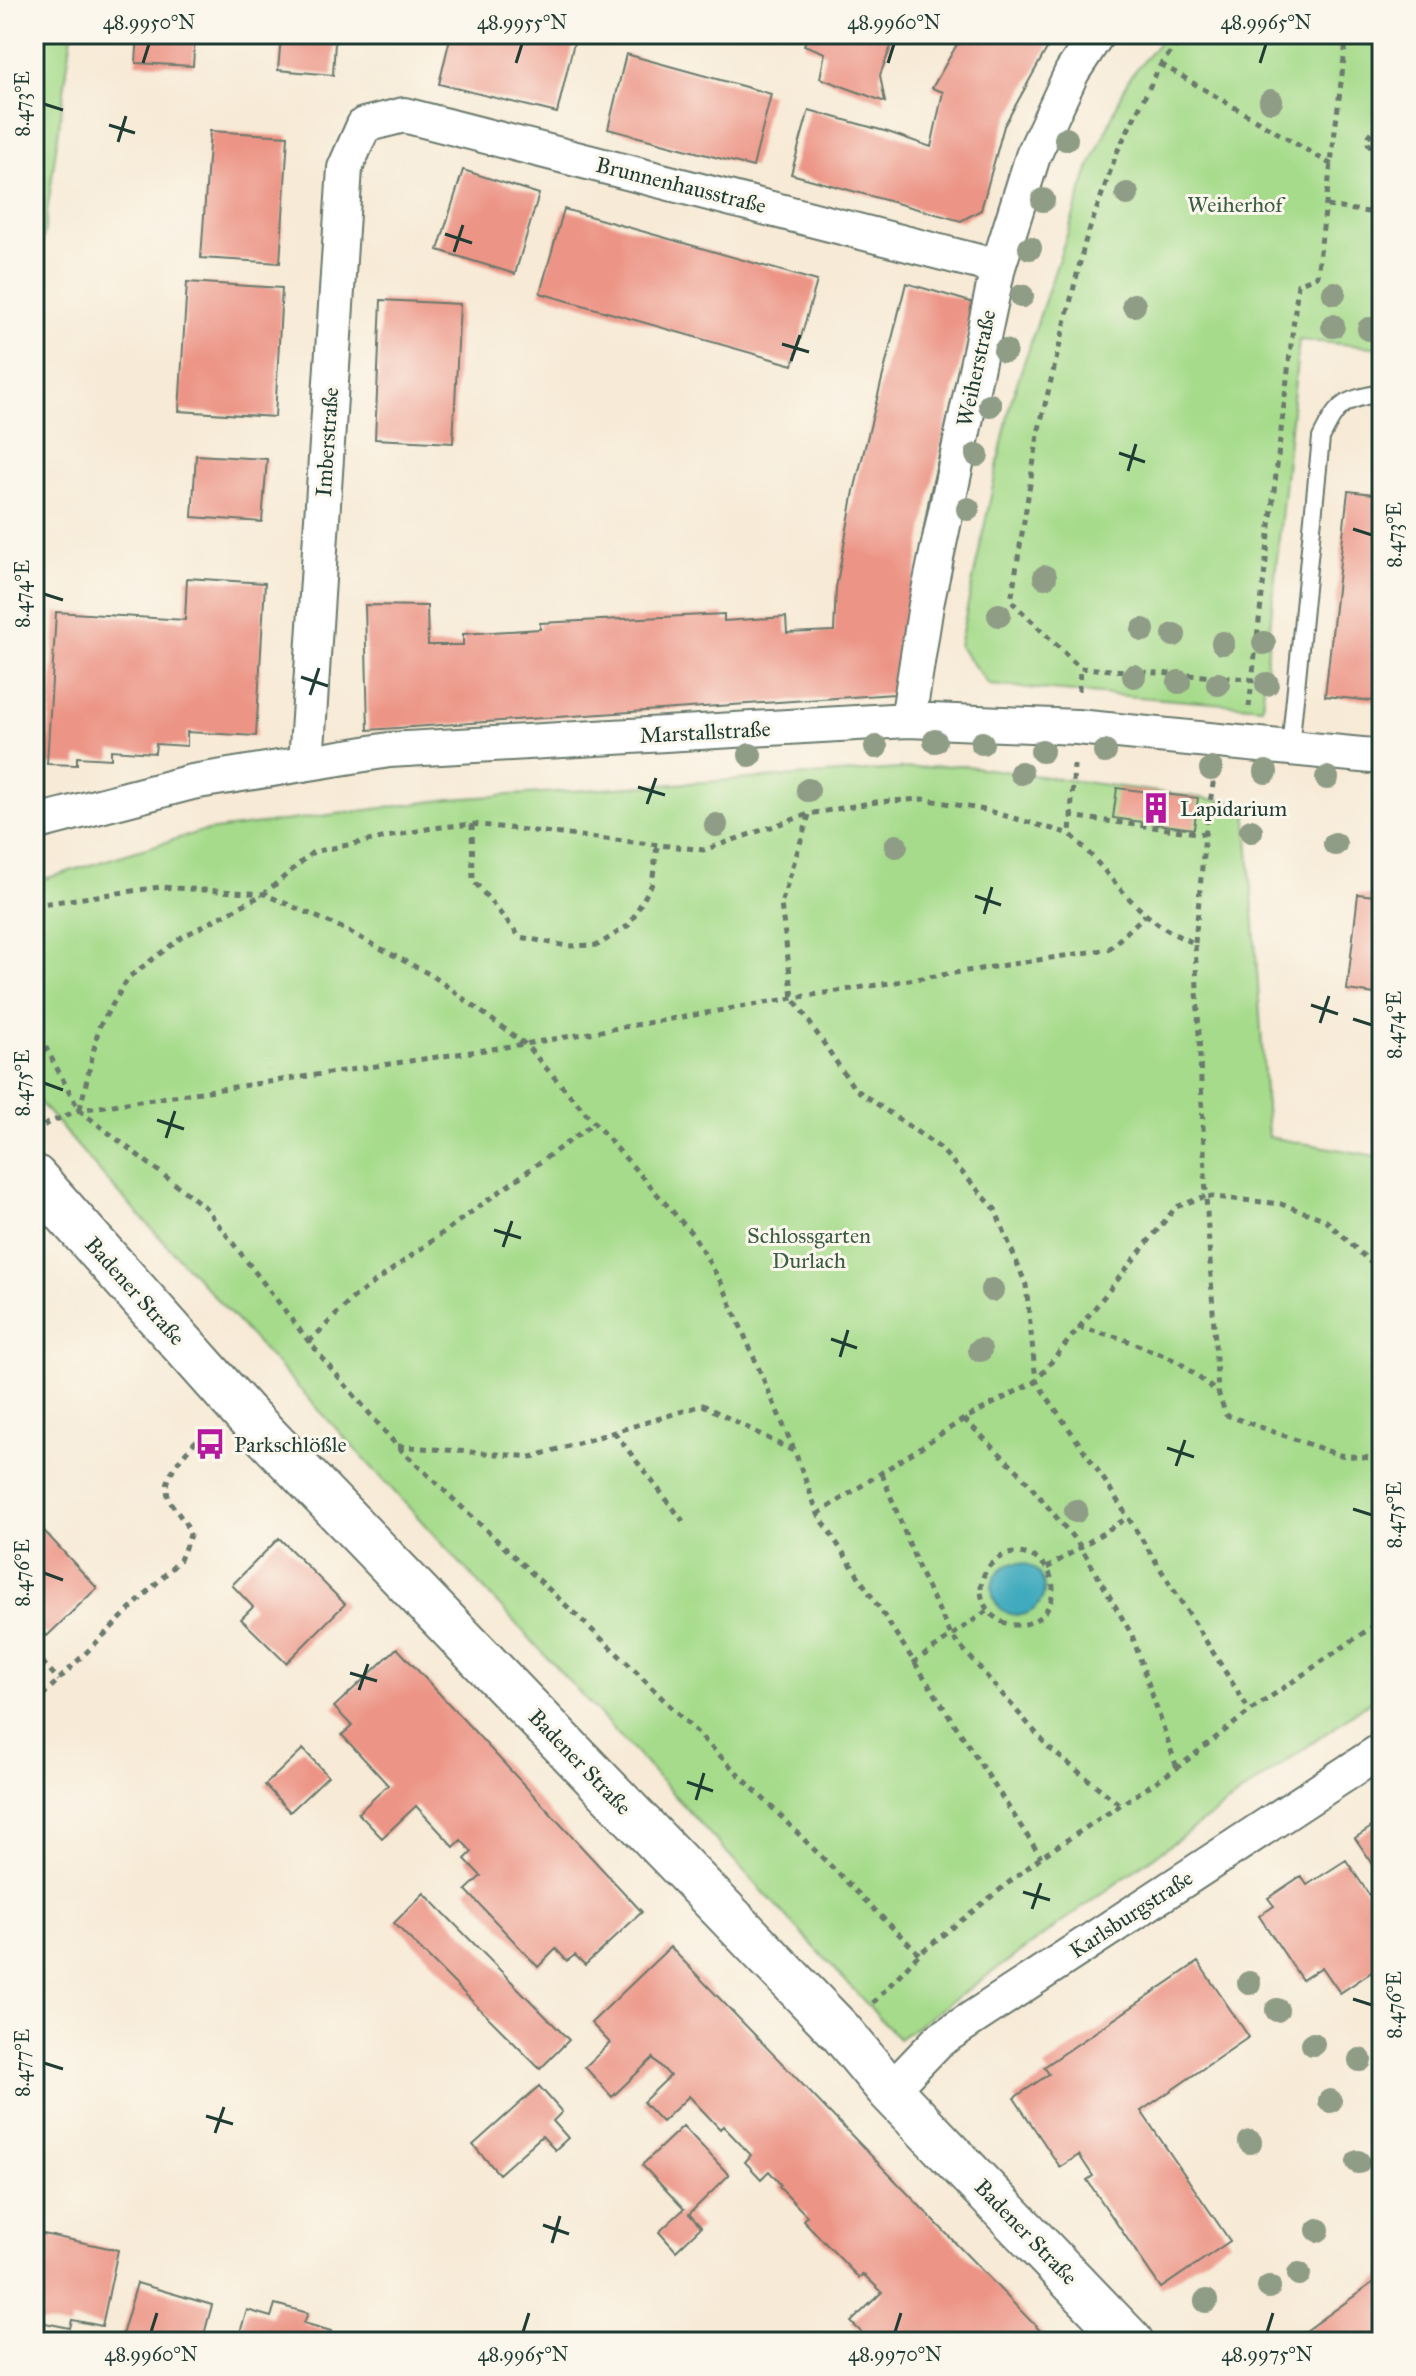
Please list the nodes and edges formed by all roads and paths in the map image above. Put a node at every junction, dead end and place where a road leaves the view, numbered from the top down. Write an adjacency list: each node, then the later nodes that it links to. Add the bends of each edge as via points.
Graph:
1 (1097, 34): 12 (street, Weiherstraße, via 1072,72 1033,156)
2 (1185, 34): 4 (path)
3 (1347, 34): 8 (path)
4 (1161, 64): 8 (path); 9 (path, via 1117,152 1085,242 1039,429 1011,601 1080,668 1250,679 1298,284 1317,276)
5 (364, 125): 12 (street, Brunnenhausstraße, via 404,115); 19 (street, Imberstraße, via 345,168)
6 (1382, 128): 7 (path, via 1368,137 1368,143)
7 (1380, 149): 10 (path)
8 (1332, 165): 9 (path)
9 (1327, 206): 10 (path)
10 (1370, 212): 11 (path)
11 (1382, 214)
12 (998, 267): 14 (street, Weiherstraße, via 926,605)
13 (1379, 393): 17 (lane, via 1354,398 1336,410 1321,438)
14 (908, 720): 15 (street, Marstallstraße); 19 (street, Marstallstraße, via 389,750)
15 (1077, 727): 16 (street, Marstallstraße); 21 (path)
16 (1220, 741): 17 (street, Marstallstraße); 25 (path)
17 (1290, 748): 18 (street, Marstallstraße)
18 (1382, 757)
19 (306, 763): 22 (street, Marstallstraße, via 192,782)
20 (809, 814): 24 (path, via 923,799); 26 (path, via 704,850); 31 (path, via 781,904)
21 (1069, 816): 24 (path); 25 (path)
22 (34, 823)
23 (472, 824): 26 (path); 26 (path, via 473,880 520,937 567,946 598,945 629,925 652,884); 27 (path, via 313,852)
24 (1070, 834): 29 (path)
25 (1205, 834): 30 (path)
26 (657, 846)
27 (264, 894): 28 (path, via 160,887); 33 (path, via 433,976); 34 (path, via 182,937 129,977 99,1027)
28 (34, 905)
29 (1145, 915): 30 (path, via 1170,934); 31 (path, via 1109,949)
30 (1195, 943): 38 (path)
31 (793, 998): 33 (path); 42 (path, via 854,1088 940,1148 995,1209 1026,1285)
32 (34, 1025): 34 (path)
33 (525, 1044): 34 (path); 35 (path)
34 (79, 1110): 36 (path); 41 (path, via 205,1207)
35 (594, 1123): 41 (path, via 353,1298); 48 (path, via 694,1236 723,1286)
36 (34, 1135)
37 (34, 1177): 44 (main road, Badener Straße)
38 (1206, 1196): 39 (path, via 1281,1204 1324,1219); 40 (path, via 1176,1207); 43 (path)
39 (1382, 1273)
40 (1078, 1327): 42 (path); 43 (path, via 1179,1362)
41 (309, 1342): 47 (path)
42 (1036, 1381): 45 (path); 52 (path)
43 (1218, 1392): 49 (path, via 1226,1415 1339,1455)
44 (232, 1399): 61 (path, via 169,1476 167,1493 190,1535 180,1560); 70 (main road, Badener Straße, via 841,2032)
45 (964, 1419): 50 (path); 54 (path, via 1019,1472)
46 (614, 1432): 47 (path, via 532,1457); 48 (path, via 703,1405); 53 (path)
47 (397, 1446): 68 (path, via 625,1661)
48 (795, 1452): 51 (path)
49 (1382, 1459)
50 (882, 1474): 51 (path); 58 (path)
51 (818, 1514): 60 (path)
52 (1127, 1518): 54 (path); 63 (path)
53 (683, 1521)
54 (1081, 1547): 55 (path); 65 (path, via 1132,1635)
55 (1047, 1568): 56 (path, via 1051,1601 1037,1618 1016,1625); 56 (path, via 1018,1552 996,1559 981,1588)
56 (988, 1610): 58 (path)
57 (1382, 1620): 63 (path)
58 (951, 1635): 60 (path); 66 (path, via 1049,1748)
59 (34, 1653): 61 (path)
60 (913, 1663): 67 (path)
61 (59, 1680): 62 (path)
62 (34, 1704)
63 (1250, 1711): 65 (path)
64 (1382, 1750): 70 (street, Karlsburgstraße, via 938,2041)
65 (1177, 1768): 66 (path)
66 (1119, 1804): 67 (path)
67 (1041, 1857): 68 (path)
68 (919, 1954): 69 (path)
69 (884, 1994)
70 (890, 2091): 71 (main road, Badener Straße)
71 (1131, 2342)

